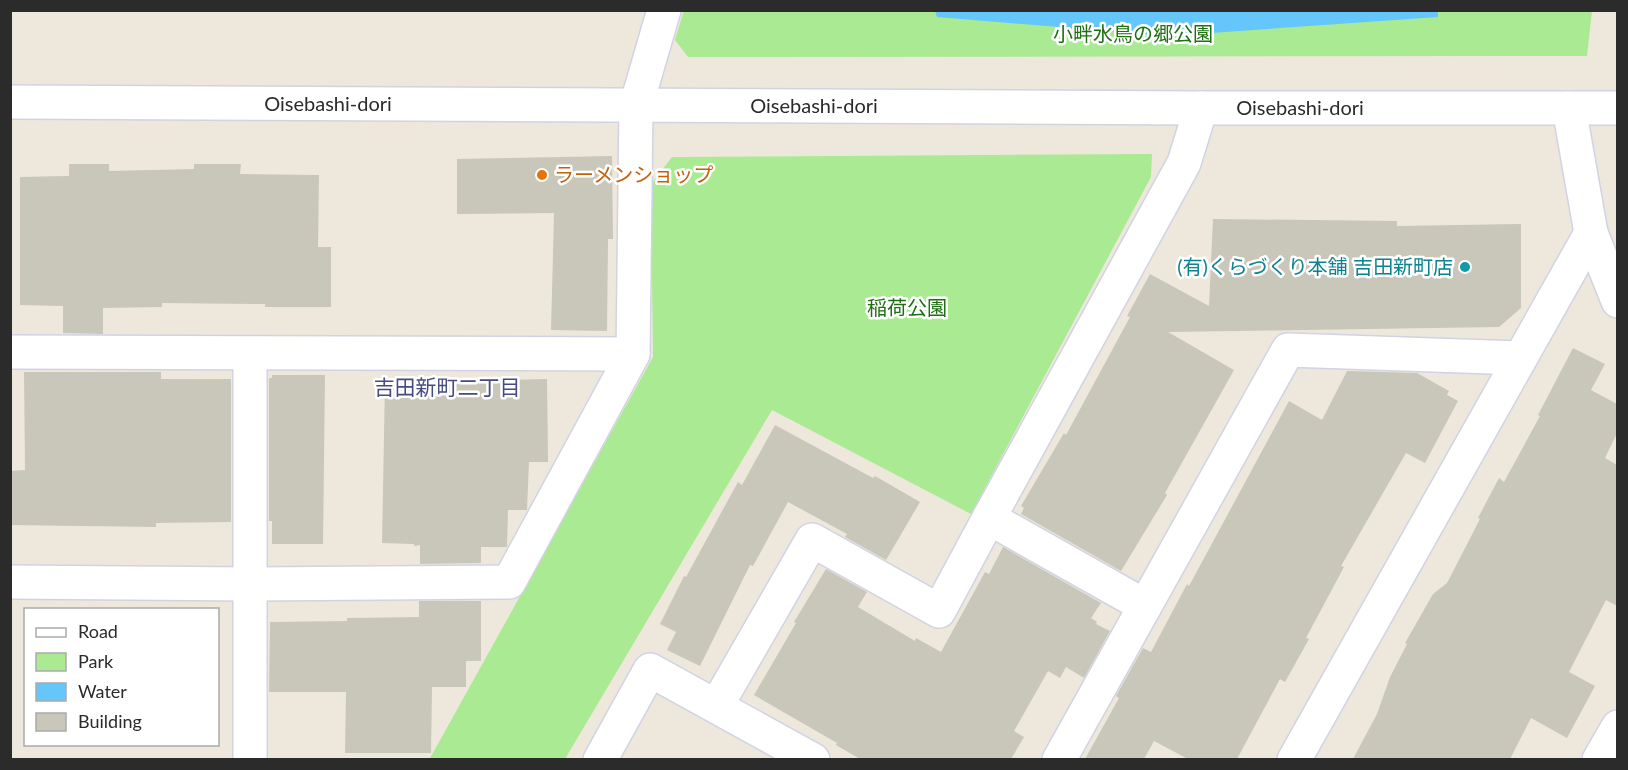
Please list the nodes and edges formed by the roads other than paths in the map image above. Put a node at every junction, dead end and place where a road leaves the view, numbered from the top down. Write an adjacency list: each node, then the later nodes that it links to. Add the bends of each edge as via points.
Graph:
1 (664, 10): 3 (street)
2 (10, 102): 3 (street, Oisebashi-dori)
3 (636, 106): 4 (street, Oisebashi-dori); 11 (street)
4 (1201, 108): 5 (street, Oisebashi-dori); 13 (street, via 1184,163)
5 (1569, 108): 6 (street, Oisebashi-dori); 7 (street)
6 (1617, 108)
7 (1591, 233): 8 (street); 12 (street)
8 (1617, 300)
9 (10, 352): 10 (street)
10 (250, 354): 11 (street); 15 (street)
11 (633, 354): 15 (street, via 509,582)
12 (1520, 358): 16 (street, via 1288,350); 23 (street)
13 (989, 518): 16 (street); 17 (street, via 939,611 812,540)
14 (10, 582): 15 (street)
15 (249, 584): 19 (street)
16 (1145, 606): 22 (street)
17 (717, 705): 20 (street, via 650,670); 21 (street)
18 (1617, 727): 24 (street)
19 (250, 759)
20 (600, 759)
21 (813, 759)
22 (1059, 759)
23 (1294, 759)
24 (1599, 759)

